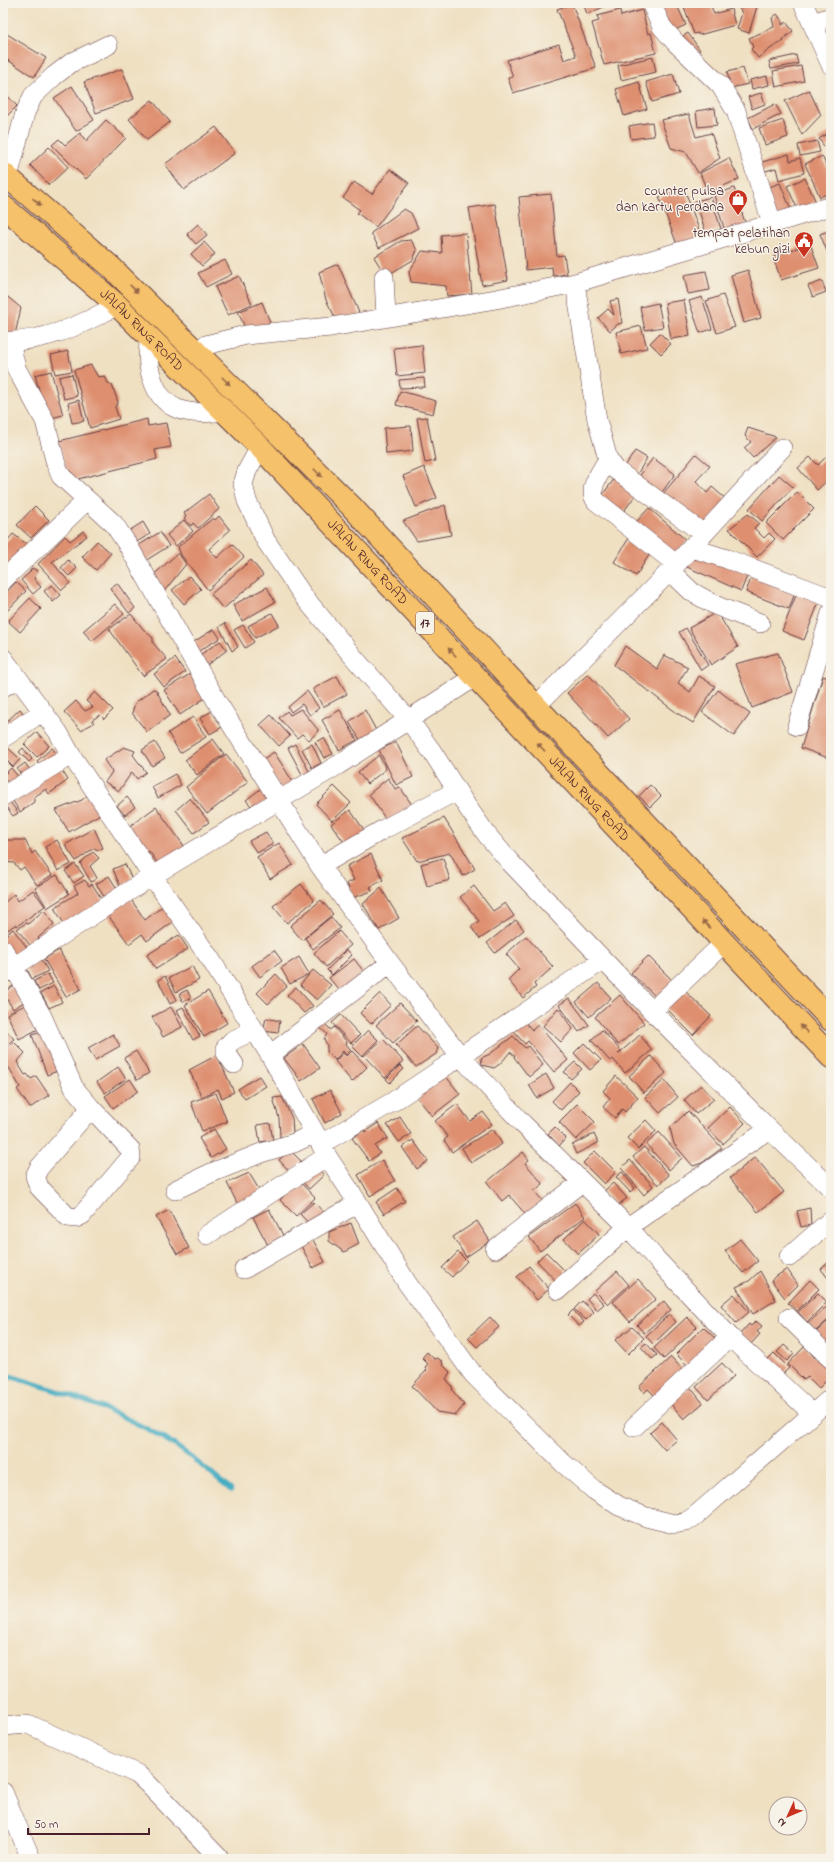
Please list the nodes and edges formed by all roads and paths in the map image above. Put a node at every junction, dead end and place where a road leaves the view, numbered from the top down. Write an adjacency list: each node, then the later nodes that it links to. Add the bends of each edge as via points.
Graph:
1 (651, 3): 10 (street, via 662,27 721,86 736,111)
2 (803, 3): 4 (street)
3 (831, 17): 4 (street)
4 (812, 23): 6 (street)
5 (108, 45): 7 (street, via 71,63 33,96 25,113)
6 (831, 65)
7 (5, 177): 17 (highway, JALAN RING ROAD / 17, one-way to 17, via 111,267)
8 (3, 206): 13 (highway, JALAN RING ROAD / 17)
9 (831, 206): 10 (street)
10 (772, 223): 12 (street)
11 (384, 277): 14 (street)
12 (576, 283): 14 (street); 21 (street, via 597,420)
13 (117, 305): 15 (highway, JALAN RING ROAD / 17); 16 (street, via 68,329 49,335)
14 (386, 317): 17 (street, via 331,327 246,335 206,345)
15 (149, 337): 18 (highway, JALAN RING ROAD / 17); 18 (street, via 150,370 159,393 169,405 184,412 200,414)
16 (7, 341): 22 (street, via 16,368 45,421 61,476)
17 (196, 351): 32 (highway, JALAN RING ROAD / 17, one-way to 32, via 351,506)
18 (224, 411): 19 (highway, JALAN RING ROAD / 17)
19 (260, 447): 30 (highway, JALAN RING ROAD / 17, one-way to 19); 34 (street, via 243,484 247,501 266,541 304,597 356,660)
20 (782, 448): 23 (street)
21 (608, 459): 23 (street, via 616,470); 24 (street, via 592,489 596,502)
22 (87, 500): 25 (street); 40 (street, via 114,524 129,547 212,693)
23 (698, 541): 24 (street); 26 (street, via 728,559)
24 (673, 567): 28 (street, via 692,592 717,606); 32 (street)
25 (3, 580)
26 (831, 598)
27 (831, 613): 35 (street)
28 (760, 623)
29 (3, 658): 31 (street)
30 (466, 682): 34 (street); 43 (highway, JALAN RING ROAD / 17, one-way to 30)
31 (10, 683): 33 (street)
32 (536, 706): 49 (highway, JALAN RING ROAD / 17)
33 (42, 712): 36 (street); 37 (street, via 58,732)
34 (415, 714): 38 (street, via 433,753); 40 (street)
35 (797, 726)
36 (3, 738)
37 (71, 755): 39 (street); 42 (street)
38 (456, 791): 41 (street); 45 (street, via 510,862)
39 (3, 796)
40 (279, 801): 41 (street); 42 (street)
41 (320, 866): 46 (street)
42 (152, 876): 47 (street); 50 (street, via 210,960)
43 (724, 943): 48 (street); 53 (highway, JALAN RING ROAD / 17, one-way to 43)
44 (3, 949): 47 (street)
45 (603, 960): 48 (street); 52 (street)
46 (390, 964): 51 (street); 52 (street)
47 (9, 971): 55 (street, via 42,1016 74,1088)
48 (652, 1011): 56 (street)
49 (831, 1020)
50 (253, 1032): 51 (street); 54 (street, via 233,1040 226,1046 226,1053)
51 (270, 1055): 57 (street)
52 (461, 1057): 57 (street); 58 (street, via 523,1124)
53 (831, 1057)
54 (234, 1064)
55 (91, 1108): 55 (street, via 35,1176 39,1187 68,1217 76,1218 82,1215 131,1157 130,1149)
56 (769, 1129): 59 (street); 63 (street)
57 (321, 1145): 60 (street, via 294,1143 261,1153); 61 (street); 64 (street)
58 (582, 1182): 63 (street); 65 (street)
59 (831, 1188)
60 (175, 1190)
61 (358, 1203): 67 (street); 73 (street, via 408,1282 473,1374 562,1463 594,1490 619,1506 646,1517 674,1524 686,1522)
62 (831, 1220): 66 (street)
63 (628, 1227): 68 (street); 70 (street)
64 (207, 1235)
65 (495, 1249)
66 (789, 1257)
67 (244, 1269)
68 (558, 1290)
69 (789, 1318): 71 (street)
70 (730, 1337): 73 (street); 74 (street)
71 (831, 1359)
72 (831, 1398): 73 (street)
73 (814, 1414)
74 (634, 1427)
75 (3, 1726): 78 (street, via 28,1724 137,1774)
76 (3, 1792): 77 (street)
77 (31, 1859)
78 (220, 1859)

